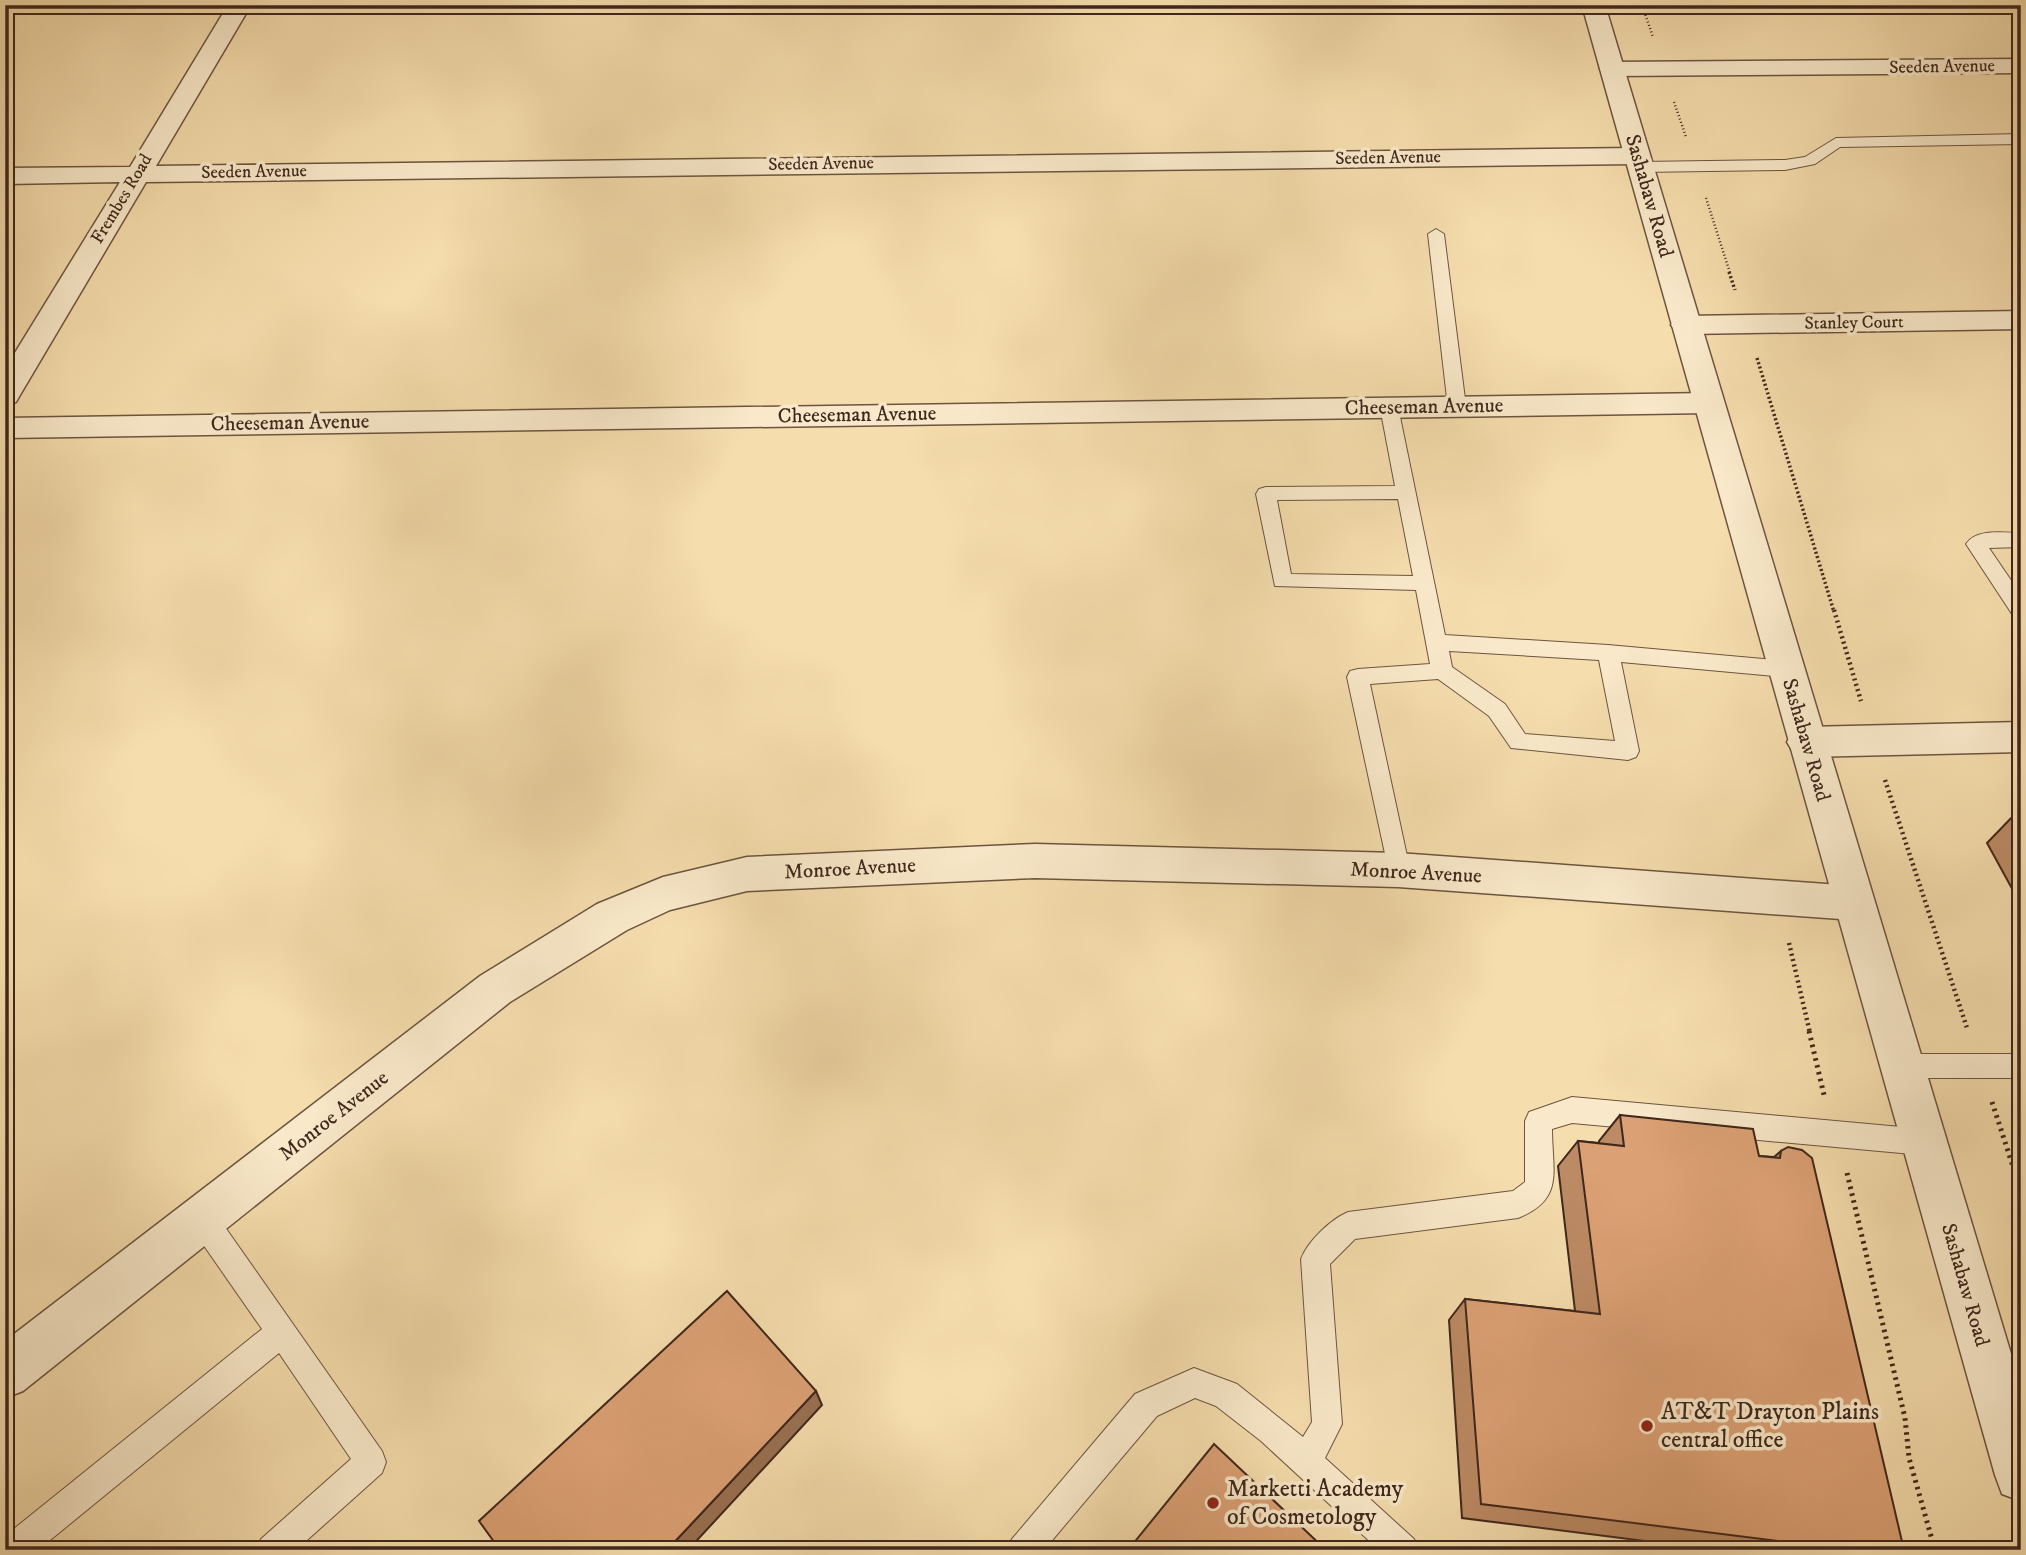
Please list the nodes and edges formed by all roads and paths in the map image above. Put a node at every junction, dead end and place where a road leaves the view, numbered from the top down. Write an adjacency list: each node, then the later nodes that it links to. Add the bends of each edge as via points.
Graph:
1 (240, 5): 10 (street, Frembes Road)
2 (1593, 5): 5 (street, Sashabaw Road)
3 (1642, 5): 6 (path)
4 (2021, 66): 6 (street, Seeden Avenue)
5 (1612, 69): 6 (street, Seeden Avenue); 8 (street, Sashabaw Road)
6 (1664, 69): 9 (path)
7 (2021, 139): 9 (lane, via 1836,143 1810,161)
8 (1639, 161): 9 (lane); 10 (street, Seeden Avenue); 15 (street, Sashabaw Road)
9 (1695, 166): 14 (path)
10 (137, 174): 11 (street, Seeden Avenue); 16 (street, Frembes Road)
11 (5, 176)
12 (1436, 234): 19 (lane)
13 (2021, 320): 14 (street, Stanley Court)
14 (1746, 324): 15 (street, Stanley Court); 30 (path)
15 (1686, 325): 17 (street, Sashabaw Road)
16 (5, 395)
17 (1709, 403): 19 (street, Cheeseman Avenue); 27 (street, Sashabaw Road)
18 (1389, 407): 19 (street, Cheeseman Avenue); 20 (street, Cheeseman Avenue); 21 (lane)
19 (1457, 407)
20 (5, 428)
21 (1406, 492): 23 (lane); 23 (lane, via 1266,494 1282,581)
22 (2021, 540): 24 (lane, via 1976,544)
23 (1425, 583): 25 (lane)
24 (2021, 612)
25 (1437, 642): 26 (lane); 28 (lane)
26 (1608, 653): 27 (lane); 28 (lane, via 1628,751 1519,742 1497,710)
27 (1786, 669): 31 (street, Sashabaw Road)
28 (1442, 671): 32 (lane, via 1358,677)
29 (2021, 737): 30 (street)
30 (1873, 740): 31 (street); 36 (path)
31 (1806, 742): 34 (street, Sashabaw Road)
32 (1398, 870): 33 (street, Monroe Avenue); 41 (street, Monroe Avenue, via 1035,861 747,874 663,894 612,917 495,989)
33 (1777, 898): 34 (street, Monroe Avenue); 38 (path)
34 (1854, 903): 35 (street, Sashabaw Road)
35 (1901, 1066): 36 (lane); 39 (street, Sashabaw Road)
36 (1980, 1066): 37 (lane); 40 (path)
37 (2018, 1066)
38 (1835, 1134): 39 (lane); 44 (lane, via 1572,1110 1538,1121 1539,1189 1518,1204 1348,1226 1315,1259 1326,1424); 50 (path, via 1850,1180 1896,1375 1909,1458)
39 (1923, 1142): 45 (street, Sashabaw Road)
40 (2021, 1191)
41 (203, 1220): 42 (lane); 43 (street, Monroe Avenue)
42 (282, 1332): 46 (lane); 47 (lane, via 372,1462)
43 (5, 1373)
44 (1306, 1462): 48 (lane, via 1226,1395 1194,1383 1146,1405); 49 (lane)
45 (2021, 1475)
46 (13, 1550)
47 (272, 1550)
48 (1023, 1550)
49 (1403, 1550)
50 (1935, 1550)

